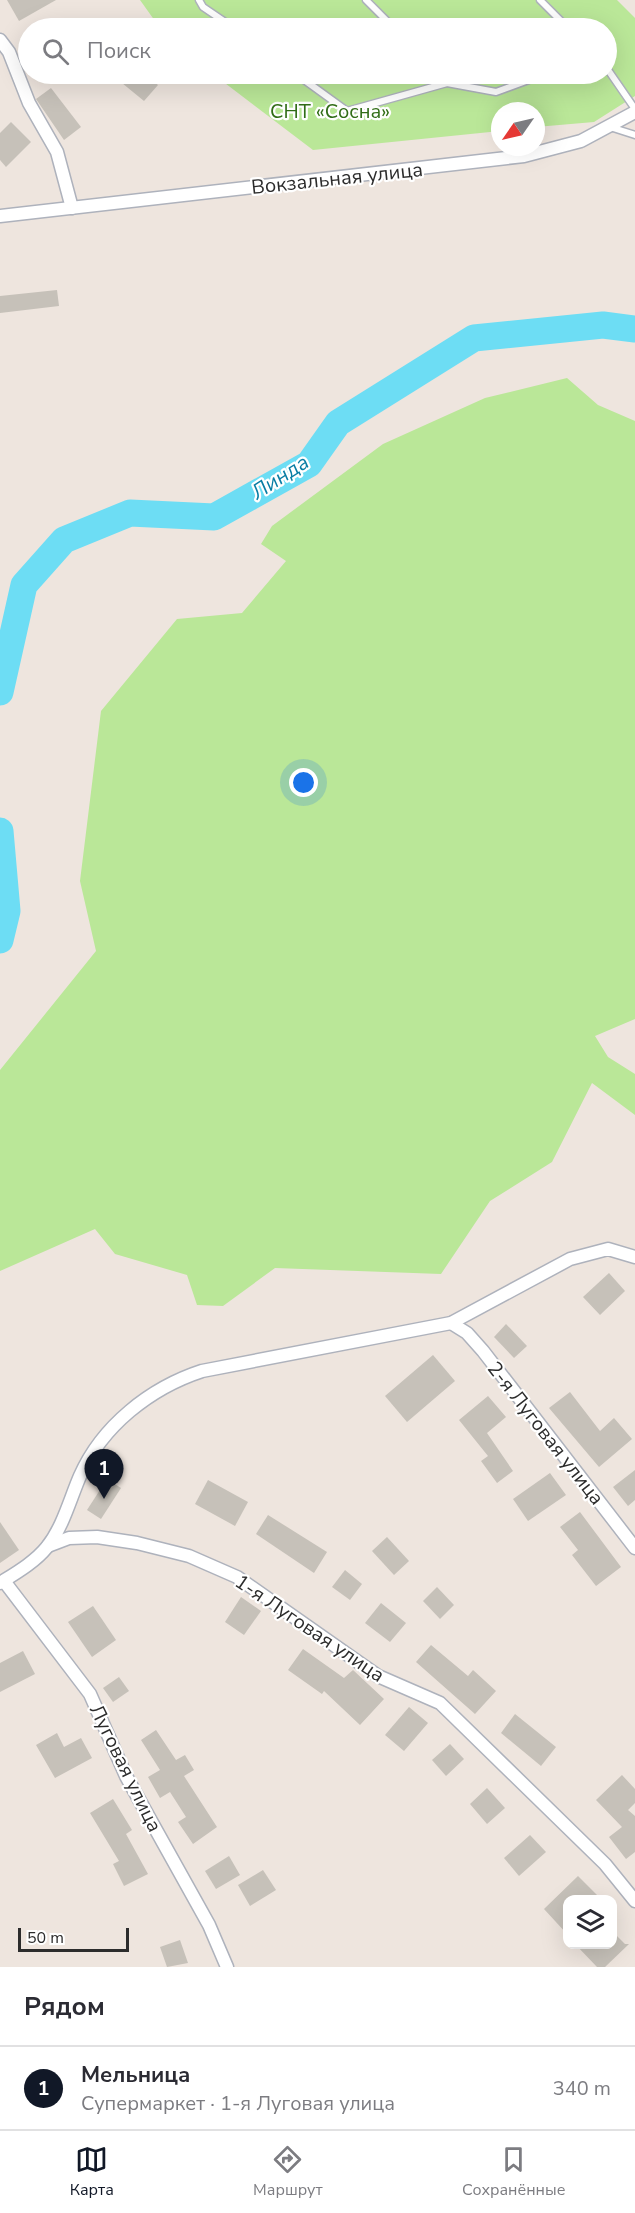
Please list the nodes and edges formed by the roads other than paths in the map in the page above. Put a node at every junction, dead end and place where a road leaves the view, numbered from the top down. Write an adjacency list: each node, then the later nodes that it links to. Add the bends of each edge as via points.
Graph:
1 (199, 0): 4 (lane)
2 (366, 0): 5 (lane)
3 (540, 0): 6 (lane)
4 (220, 18)
5 (384, 18)
6 (558, 18)
7 (0, 40): 8 (street)
8 (18, 75)
9 (617, 83): 15 (lane)
10 (22, 84): 18 (street, via 57,152)
11 (310, 84): 12 (lane, via 347,111)
12 (440, 84)
13 (457, 84): 14 (lane, via 496,92)
14 (518, 84)
15 (635, 110): 16 (street, Вокзальная улица)
16 (610, 128): 17 (lane); 18 (street, Вокзальная улица, via 561,148 524,156)
17 (635, 135)
18 (72, 208): 19 (street, Вокзальная улица)
19 (0, 216)
20 (635, 1257): 21 (street, via 608,1249 570,1259)
21 (452, 1323): 22 (street, via 202,1371 179,1379 133,1408 98,1444); 23 (street, 2-я Луговая улица, via 483,1351)
22 (48, 1546): 24 (street); 25 (street, 1-я Луговая улица, via 69,1538 97,1537 189,1556 237,1577 378,1676 440,1703 605,1864)
23 (635, 1548)
24 (2, 1582): 26 (street, Луговая улица, via 90,1694 126,1776 209,1925)
25 (635, 1901)
26 (227, 1967)

